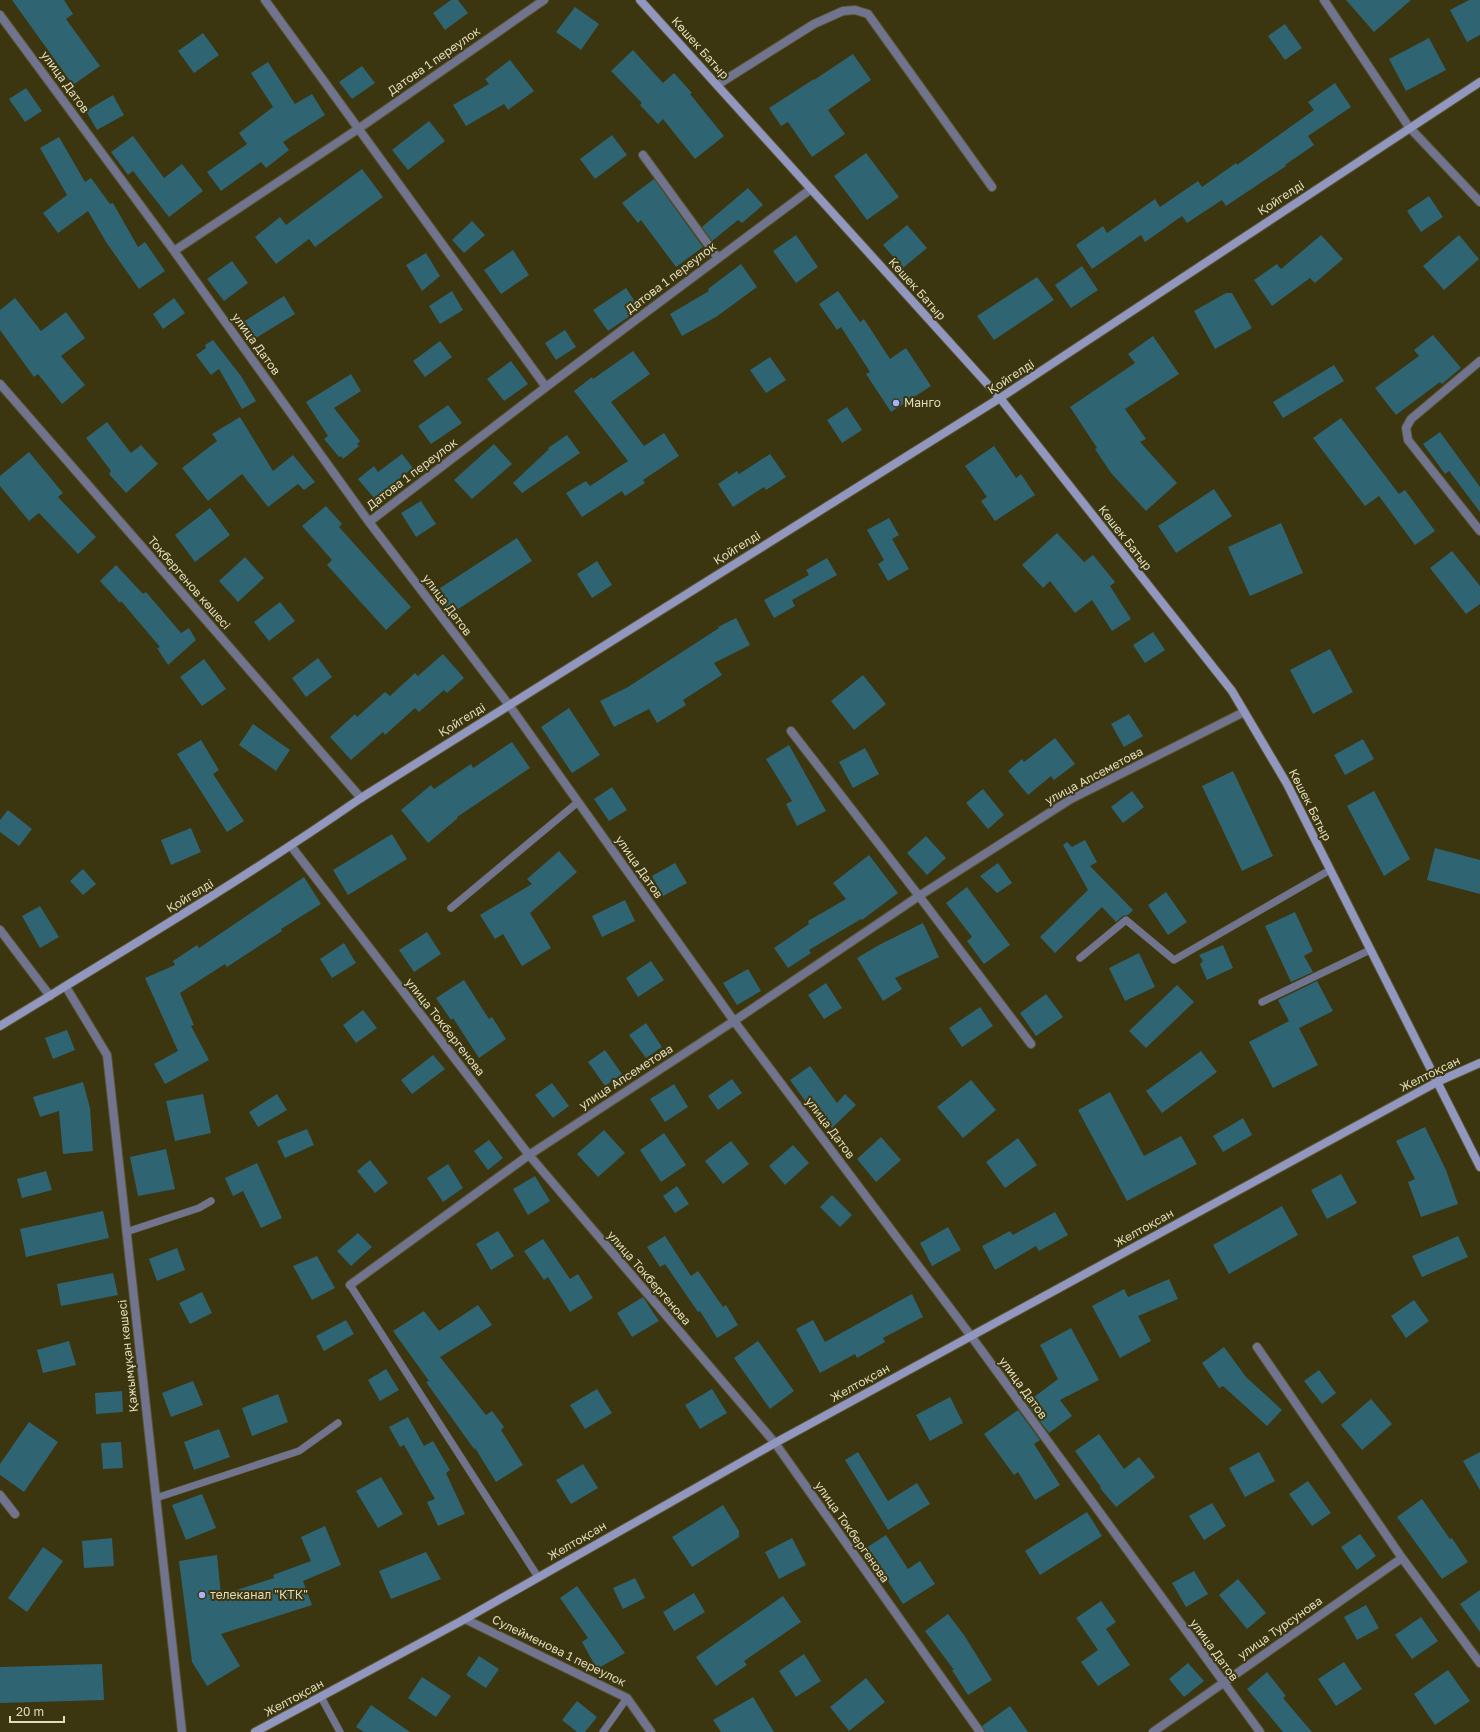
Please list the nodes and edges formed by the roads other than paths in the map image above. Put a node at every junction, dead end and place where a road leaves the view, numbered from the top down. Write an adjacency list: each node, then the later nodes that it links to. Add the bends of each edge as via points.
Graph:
1 (265, 0): 9 (street)
2 (544, 0): 9 (street, Датова 1 переулок)
3 (640, 0): 7 (street, Көшек Батыр)
4 (1324, 0): 8 (street)
5 (0, 15): 14 (street, улица Датов)
6 (1480, 82): 8 (street, Қойгелді)
7 (717, 85): 11 (street, via 814,24 843,10 868,14); 12 (street, Көшек Батыр)
8 (1409, 127): 13 (street); 19 (street, Қойгелді)
9 (358, 129): 14 (street, Датова 1 переулок); 18 (street)
10 (643, 155): 15 (street)
11 (992, 187)
12 (811, 189): 15 (street, Датова 1 переулок); 19 (street, Көшек Батыр)
13 (1480, 202)
14 (174, 251): 20 (street, улица Датов)
15 (718, 258): 18 (street, Датова 1 переулок)
16 (1480, 361): 21 (street, via 1411,419 1406,428 1408,440)
17 (0, 384): 25 (street, Тоқбергенов көшесі)
18 (546, 387): 20 (street, Датова 1 переулок)
19 (1000, 398): 22 (street, Қойгелді); 23 (street, Көшек Батыр, via 1232,692)
20 (369, 522): 22 (street, улица Датов)
21 (1480, 531)
22 (509, 705): 25 (street, Қойгелді); 26 (street, улица Датов)
23 (1244, 712): 28 (street, Көшек Батыр, via 1287,784); 29 (street, улица Апсеметова, via 1071,799)
24 (791, 731): 29 (street)
25 (361, 798): 27 (street, Қойгелді)
26 (578, 802): 30 (lane); 37 (street, улица Датов)
27 (291, 846): 34 (street, Қойгелді); 42 (street, улица Токбергенова)
28 (1330, 870): 32 (street, Көшек Батыр); 33 (lane, via 1174,960 1126,920)
29 (919, 896): 37 (street, улица Апсеметова); 39 (street)
30 (451, 908)
31 (0, 930): 35 (street)
32 (1370, 950): 36 (lane); 41 (street, Көшек Батыр)
33 (1080, 958)
34 (66, 987): 35 (street, Қойгелді); 45 (street, Қажымұқан көшесі, via 107,1055)
35 (50, 996): 38 (street, Қойгелді)
36 (1262, 1002)
37 (734, 1021): 42 (street, улица Апсеметова); 47 (street, улица Датов)
38 (0, 1026)
39 (1031, 1044)
40 (1480, 1063): 41 (street, Желтоқсан)
41 (1437, 1082): 43 (street, Көшек Батыр); 47 (street, Желтоқсан)
42 (529, 1155): 46 (street, улица Апсеметова); 50 (street, улица Токбергенова)
43 (1480, 1167)
44 (211, 1201): 45 (lane, via 199,1208)
45 (126, 1232): 52 (street, Қажымұқан көшесі)
46 (350, 1285): 55 (lane)
47 (971, 1336): 50 (street, Желтоқсан); 58 (street, улица Датов)
48 (1257, 1347): 54 (street)
49 (338, 1423): 52 (lane, via 299,1451)
50 (775, 1443): 55 (street, Желтоқсан); 66 (street, улица Токбергенова)
51 (0, 1495): 53 (street)
52 (156, 1498): 61 (street, Қажымұқан көшесі)
53 (15, 1514)
54 (1402, 1558): 57 (street); 58 (street, улица Турсунова)
55 (538, 1577): 56 (street, Желтоқсан)
56 (465, 1619): 59 (street, Желтоқсан); 60 (street, Сулейменова 1 переулок)
57 (1480, 1663)
58 (1222, 1682): 67 (street, улица Турсунова); 68 (street, улица Датов)
59 (321, 1697): 62 (street, Желтоқсан); 63 (lane)
60 (627, 1698): 64 (lane); 65 (street, Сулейменова 1 переулок)
61 (182, 1732)
62 (255, 1732)
63 (340, 1732)
64 (603, 1732)
65 (651, 1732)
66 (980, 1732)
67 (1153, 1732)
68 (1260, 1732)

